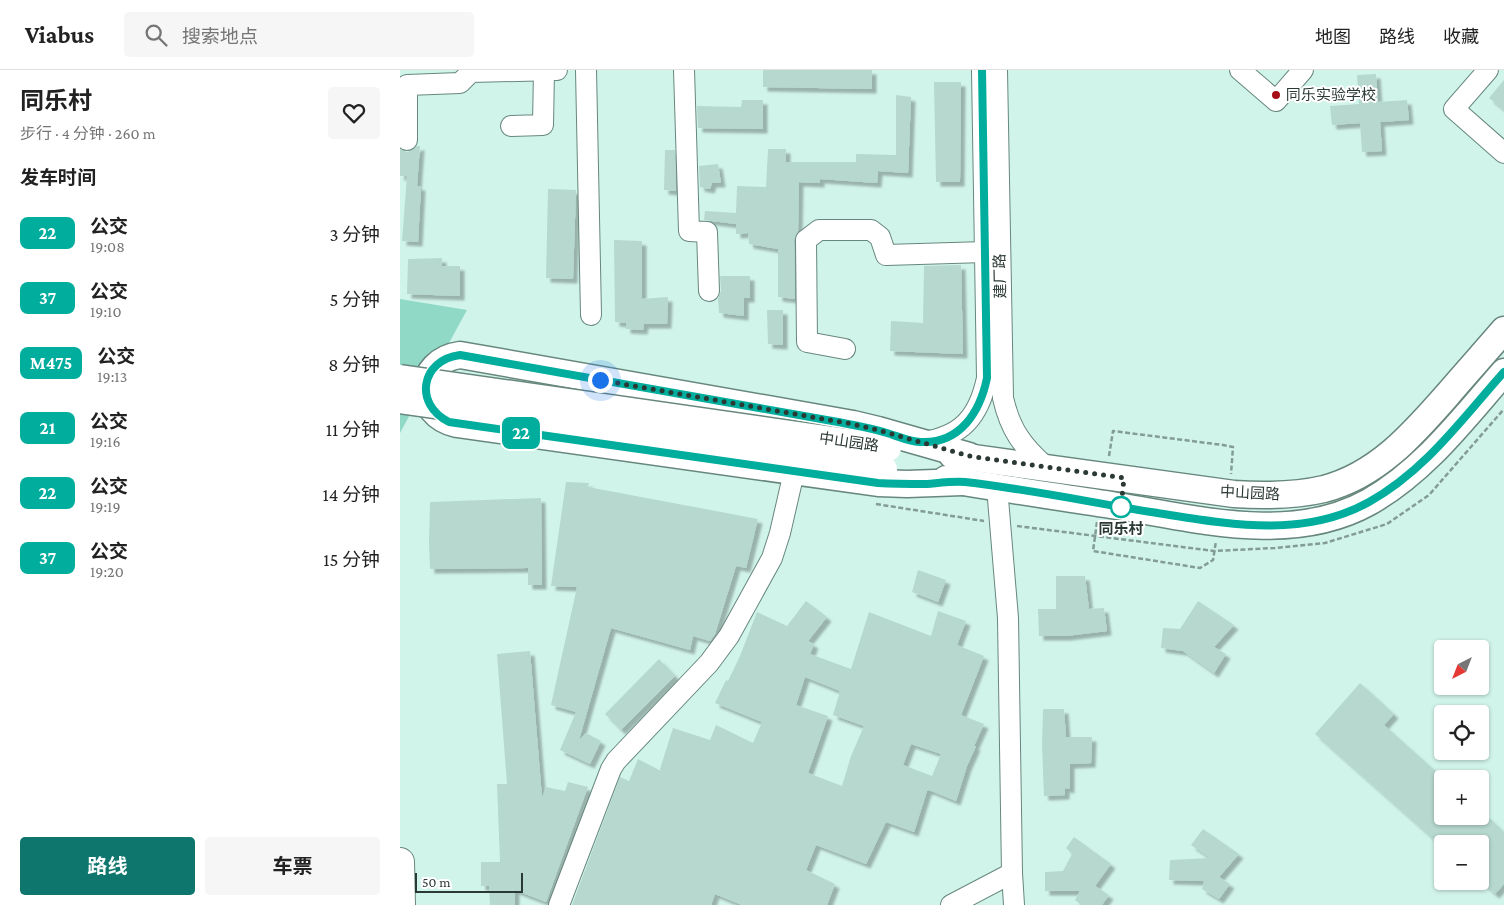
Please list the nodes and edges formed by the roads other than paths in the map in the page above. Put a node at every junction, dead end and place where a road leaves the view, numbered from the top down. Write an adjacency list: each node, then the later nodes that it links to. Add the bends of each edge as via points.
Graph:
1 (544, 70): 2 (street); 10 (street, via 543,125); 11 (street, via 471,72 460,83 407,85)
2 (557, 70)
3 (586, 70): 15 (street)
4 (684, 70): 14 (street, via 689,231 707,232)
5 (982, 70): 13 (street, 建厂路)
6 (997, 70): 24 (street, 建厂路, via 1003,398 1015,433 1028,451)
7 (1240, 70): 8 (street, via 1276,101)
8 (1303, 70)
9 (1488, 70): 12 (street, via 1454,109)
10 (511, 126)
11 (406, 140)
12 (1504, 153)
13 (985, 252): 17 (street, via 886,255 880,237 871,230 819,230 806,240 807,342); 21 (street, 建厂路, via 987,378 984,395 966,424 953,434)
14 (710, 291)
15 (591, 315)
16 (1504, 330): 24 (main road, 中山园路, via 1394,452 1370,468 1326,488 1266,496)
17 (845, 349)
18 (1504, 372): 27 (main road, 中山园路, via 1420,466 1367,503 1329,518 1293,525 1219,522)
19 (400, 378): 23 (main road, 中山园路, bridge)
20 (400, 400): 23 (main road, 中山园路, bridge)
21 (920, 442): 22 (main road); 25 (main road, via 844,423 460,355 436,365 427,380 429,405 449,422)
22 (969, 456): 23 (main road, 中山园路); 24 (main road, 中山园路)
23 (886, 459): 26 (main road, 中山园路)
24 (1046, 467)
25 (794, 472): 26 (main road, via 878,483); 31 (street, via 780,534 766,570 729,636 709,663 611,769)
26 (963, 482): 27 (main road, 中山园路)
27 (997, 488): 29 (street, via 1008,618)
28 (400, 862): 30 (highway)
29 (1012, 873): 32 (street); 33 (street)
30 (401, 898)
31 (559, 905)
32 (951, 905)
33 (1014, 905)

